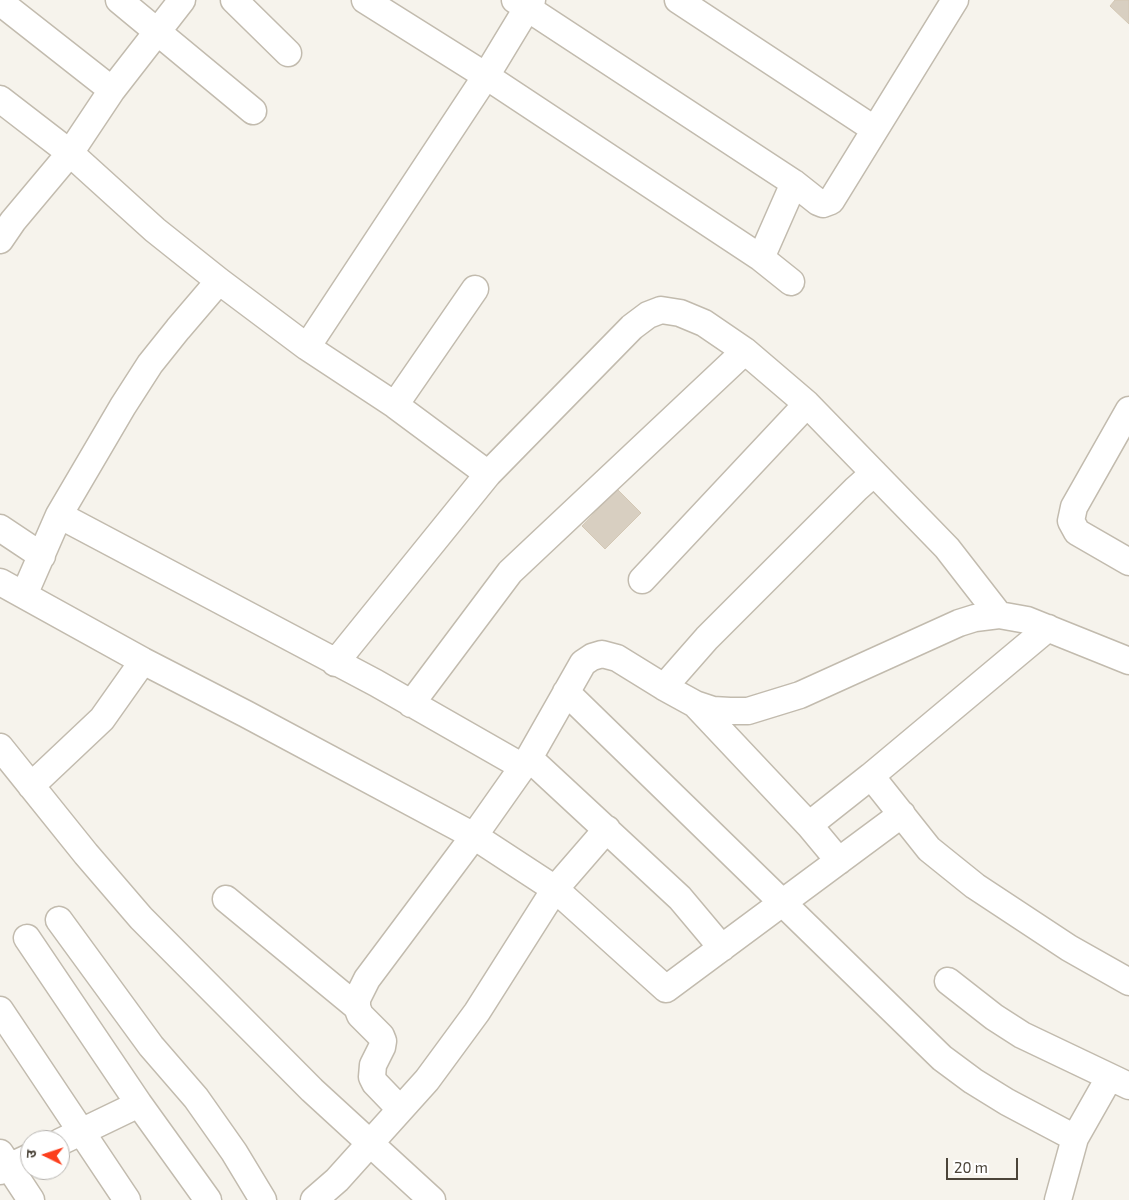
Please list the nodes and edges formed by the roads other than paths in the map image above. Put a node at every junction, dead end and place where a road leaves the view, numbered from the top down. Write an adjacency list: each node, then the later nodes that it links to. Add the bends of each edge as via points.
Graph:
1 (119, 0): 9 (street)
2 (182, 0): 9 (street)
3 (234, 0): 10 (street)
4 (365, 0): 11 (street)
5 (678, 0): 15 (street)
6 (955, 0): 15 (street)
7 (0, 2): 12 (street)
8 (525, 3): 11 (street); 17 (street)
9 (157, 32): 12 (street); 14 (street)
10 (288, 53)
11 (486, 76): 19 (street); 23 (street)
12 (112, 90): 16 (street)
13 (0, 99): 16 (street)
14 (252, 111)
15 (874, 129): 17 (street, via 828,203 818,202)
16 (70, 153): 18 (street); 20 (street, via 155,230)
17 (794, 183): 19 (street)
18 (4, 224)
19 (761, 258): 21 (street)
20 (219, 281): 23 (street); 30 (street, via 150,364)
21 (790, 282)
22 (475, 289): 26 (street)
23 (307, 347): 26 (street)
24 (745, 351): 25 (street); 29 (street, via 704,323 680,313 661,310 648,315 632,327); 44 (street, via 510,572)
25 (807, 404): 28 (street); 34 (street)
26 (395, 405): 29 (street)
27 (1129, 410): 33 (street, via 1074,507 1071,521 1077,532)
28 (874, 473): 37 (street, via 946,548); 42 (street, via 748,596)
29 (488, 474): 41 (street)
30 (59, 514): 32 (street); 41 (street)
31 (0, 528): 32 (street)
32 (42, 556): 36 (street)
33 (1129, 562)
34 (642, 580)
35 (0, 582): 36 (street)
36 (24, 595): 40 (street)
37 (1000, 615): 38 (street); 45 (street, via 959,623 800,695 748,711 714,710)
38 (1048, 628): 39 (street); 48 (street)
39 (1129, 661)
40 (143, 662): 49 (street, via 102,719); 53 (street)
41 (335, 663): 44 (street)
42 (664, 687): 43 (street, via 617,658 602,654 583,663); 45 (street)
43 (566, 692): 47 (street); 57 (street)
44 (412, 704): 47 (street)
45 (695, 704): 51 (street)
46 (0, 747): 49 (street)
47 (526, 763): 52 (street); 53 (street)
48 (871, 776): 50 (street); 51 (street)
49 (31, 786): 71 (street, via 141,918 312,1090)
50 (902, 814): 54 (street); 62 (street, via 930,849 974,886 1069,948)
51 (810, 825): 54 (street)
52 (607, 829): 55 (street); 60 (street, via 680,898)
53 (474, 836): 55 (street); 63 (street, via 367,978 357,999)
54 (839, 861): 57 (street)
55 (555, 889): 60 (street, via 666,989); 67 (street, via 467,1026 427,1080)
56 (226, 899): 63 (street)
57 (782, 903): 60 (street); 70 (street, via 942,1058 1006,1102)
58 (59, 920): 76 (street, via 151,1046 196,1098)
59 (27, 938): 66 (street)
60 (722, 948)
61 (948, 982): 65 (street, via 1022,1035)
62 (1129, 982)
63 (357, 1007): 67 (street, via 360,1015 384,1041 373,1065 372,1077)
64 (0, 1010): 68 (street)
65 (1119, 1082): 70 (street)
66 (139, 1104): 69 (street); 75 (street)
67 (400, 1109): 71 (street)
68 (66, 1130)
69 (70, 1137): 74 (street)
70 (1075, 1138): 79 (street)
71 (371, 1144): 77 (street); 78 (street)
72 (10, 1162): 73 (street)
73 (31, 1200)
74 (127, 1200)
75 (208, 1200)
76 (264, 1200)
77 (314, 1200)
78 (432, 1200)
79 (1058, 1200)

